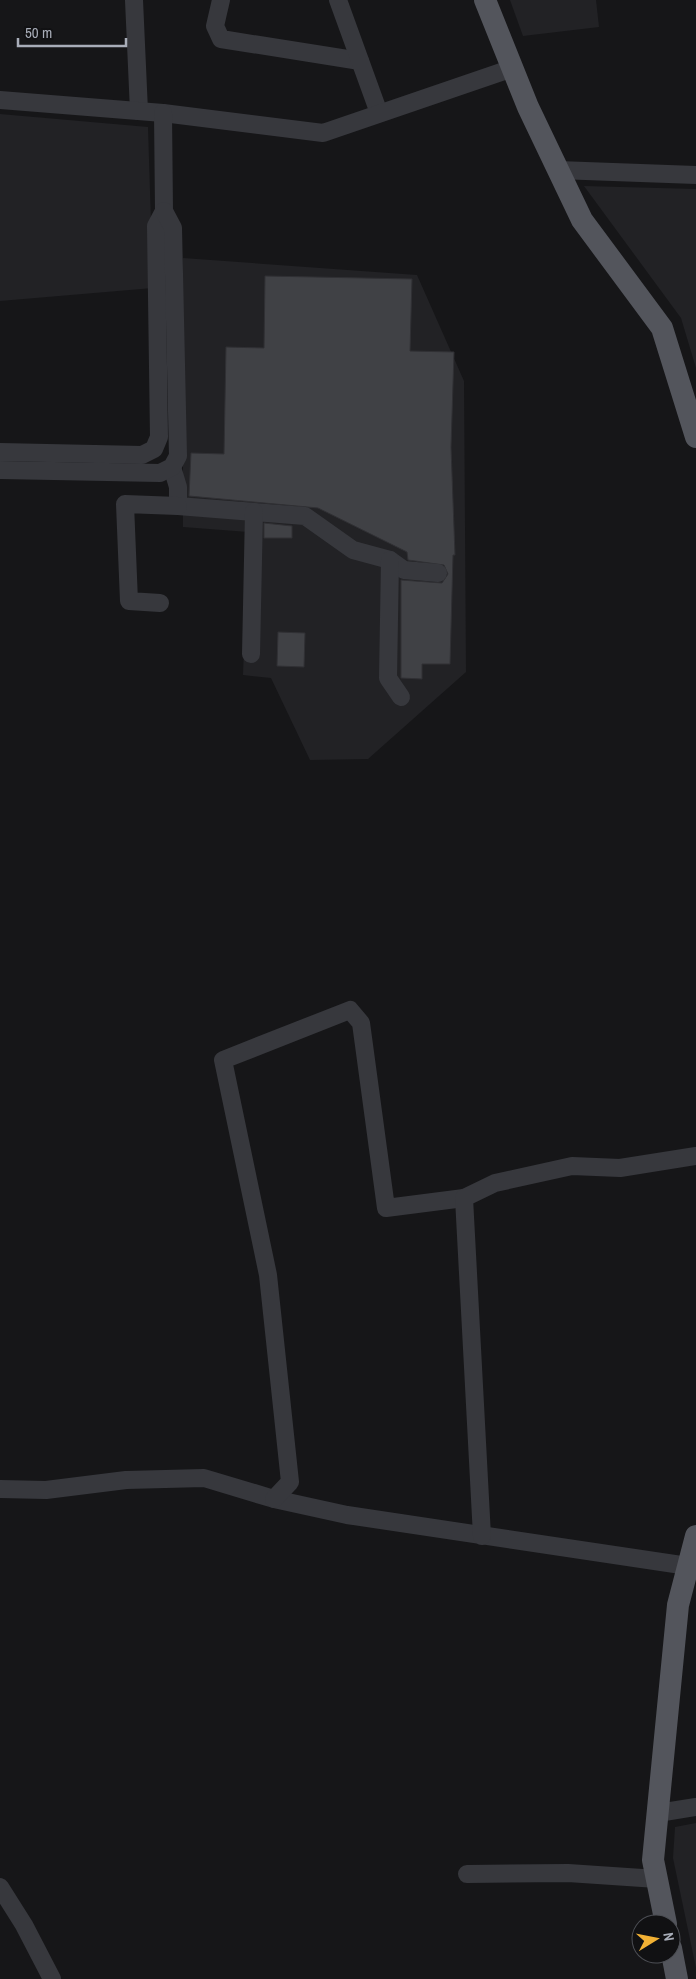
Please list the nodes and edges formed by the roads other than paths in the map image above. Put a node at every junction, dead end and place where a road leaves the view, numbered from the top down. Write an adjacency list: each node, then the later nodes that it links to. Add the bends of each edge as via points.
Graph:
1 (134, 0): 8 (street)
2 (221, 0): 5 (street, via 215,26 221,39)
3 (338, 0): 5 (street)
4 (485, 0): 6 (main road)
5 (360, 61): 10 (street)
6 (513, 68): 10 (street); 11 (main road)
7 (0, 100): 8 (street)
8 (139, 111): 9 (street)
9 (163, 113): 10 (street, via 323,133); 13 (street)
10 (380, 113)
11 (558, 170): 12 (street); 14 (main road, via 582,220 662,328)
12 (696, 175)
13 (164, 212): 15 (street, via 156,226 159,437 154,449 142,455); 16 (street, via 173,228 178,456)
14 (696, 437)
15 (0, 452)
16 (172, 467): 17 (street, via 160,473); 18 (street, via 178,487)
17 (0, 470)
18 (178, 506): 19 (street); 22 (street, via 125,504 129,601)
19 (254, 512): 20 (street, via 305,516 353,550); 23 (street)
20 (390, 560): 21 (street, via 404,570); 24 (street, via 388,678)
21 (438, 573)
22 (160, 603)
23 (251, 654)
24 (401, 697)
25 (696, 1156): 26 (street, via 620,1168 572,1166 495,1183)
26 (464, 1198): 28 (street, via 386,1208 361,1023 350,1010 223,1060 268,1274 290,1482); 29 (street)
27 (0, 1488): 28 (street, via 46,1490 126,1480 204,1478)
28 (274, 1499): 29 (street, via 347,1515)
29 (482, 1536): 31 (street)
30 (696, 1536): 31 (main road)
31 (688, 1566): 33 (main road, via 678,1605)
32 (696, 1806): 33 (street)
33 (658, 1813): 35 (main road, via 653,1860)
34 (467, 1874): 35 (street, via 568,1873)
35 (657, 1879): 37 (main road)
36 (0, 1888): 39 (street)
37 (664, 1914)
38 (674, 1964): 40 (main road)
39 (52, 1979)
40 (677, 1979)

